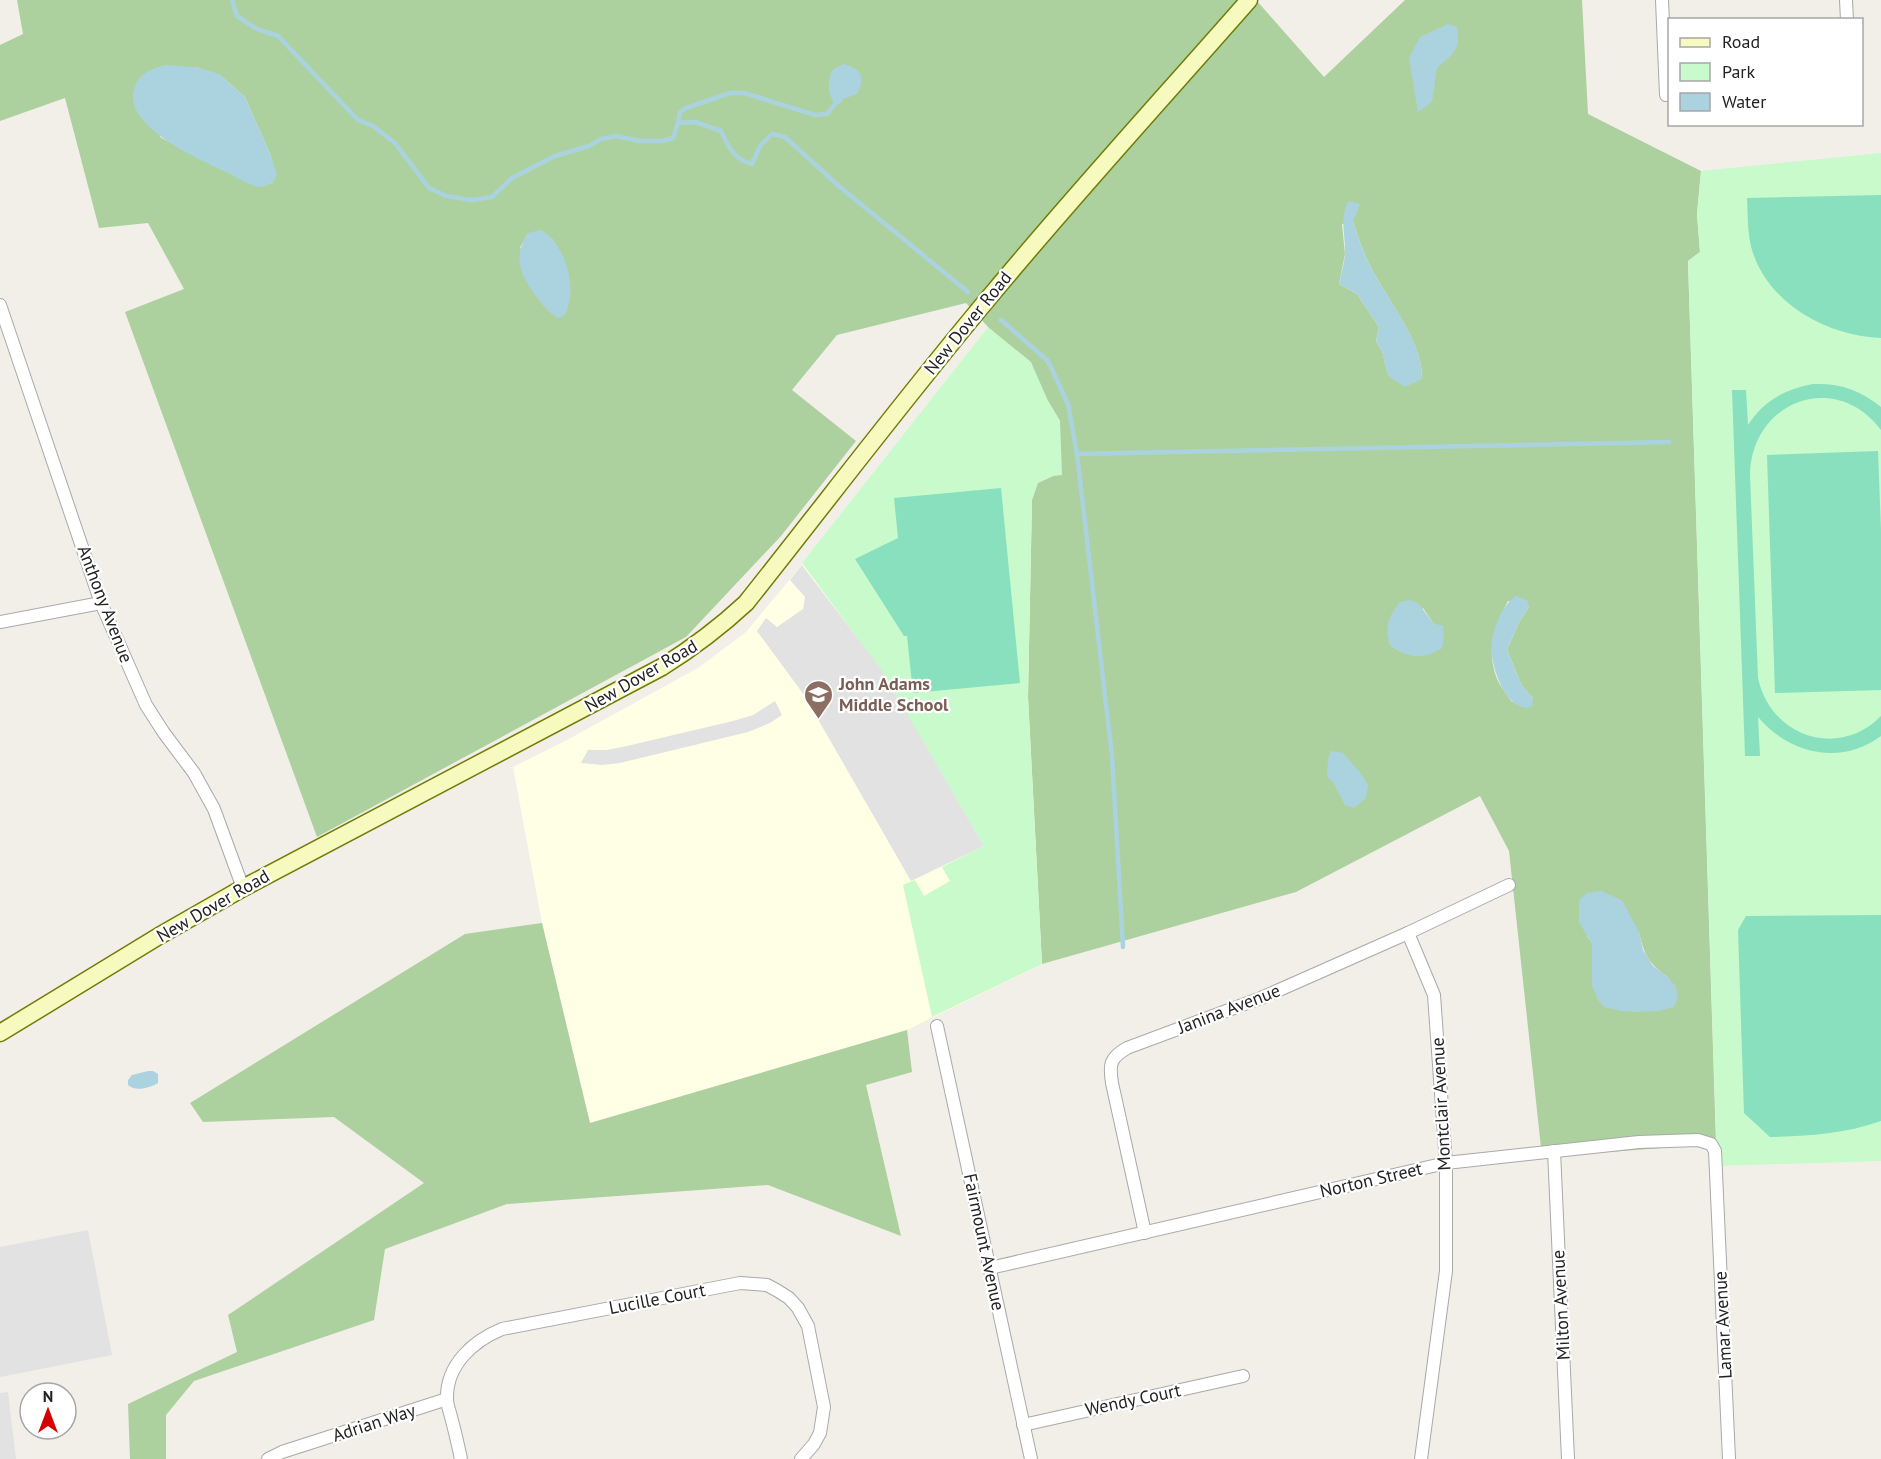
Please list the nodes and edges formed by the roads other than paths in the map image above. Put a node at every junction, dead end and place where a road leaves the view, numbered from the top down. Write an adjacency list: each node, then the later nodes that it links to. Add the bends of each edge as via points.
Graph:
1 (1249, 0): 10 (street, New Dover Road, via 1014,268 746,603 726,622 662,667)
2 (1662, 0): 5 (street)
3 (1846, 0): 4 (street)
4 (1847, 18)
5 (1666, 94)
6 (0, 305): 7 (street, Anthony Avenue)
7 (101, 603): 8 (street); 10 (street, Anthony Avenue, via 146,705 194,773 213,809)
8 (0, 622)
9 (1509, 885): 11 (street, Janina Avenue)
10 (243, 888): 13 (street, New Dover Road)
11 (1408, 933): 15 (street, Montclair Avenue, via 1434,995); 17 (street, Janina Avenue, via 1261,998 1127,1048 1113,1058 1112,1083)
12 (937, 1026): 18 (street, Fairmount Avenue)
13 (0, 1034)
14 (1554, 1151): 15 (street, Norton Street); 16 (street, Norton Street, via 1698,1140 1711,1144 1714,1151); 27 (street, Milton Avenue)
15 (1446, 1163): 17 (street, Norton Street); 26 (street, Montclair Avenue, via 1446,1271)
16 (1717, 1192): 28 (street, Lamar Avenue)
17 (1145, 1233): 18 (street, Norton Street)
18 (990, 1268): 21 (street, Fairmount Avenue)
19 (1243, 1376): 21 (street, Wendy Court)
20 (447, 1399): 22 (street, Adrian Way); 23 (street, Lucille Court); 24 (street, Lucille Court, via 451,1376 462,1356 487,1335 502,1329 754,1283 789,1298 808,1326 824,1420 814,1444)
21 (1023, 1425): 25 (street, Fairmount Avenue)
22 (268, 1459)
23 (461, 1459)
24 (801, 1459)
25 (1031, 1459)
26 (1421, 1459)
27 (1568, 1459)
28 (1729, 1459)

